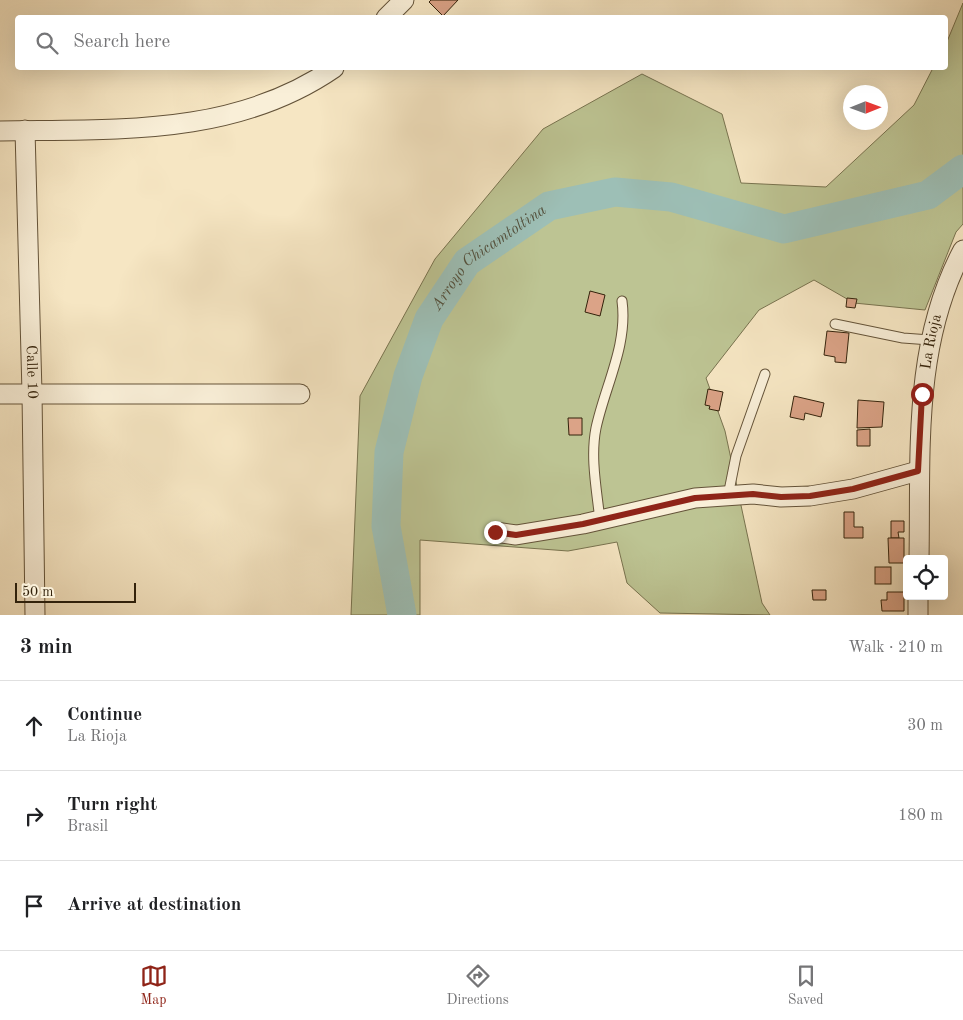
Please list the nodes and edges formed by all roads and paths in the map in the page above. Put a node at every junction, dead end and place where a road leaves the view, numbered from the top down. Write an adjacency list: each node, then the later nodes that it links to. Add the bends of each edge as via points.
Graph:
1 (404, 0): 2 (street)
2 (389, 15)
3 (331, 70): 4 (street, via 308,85 267,103 216,117 154,128)
4 (26, 130): 5 (street); 12 (street, Calle 10)
5 (0, 131)
6 (963, 250): 9 (street, La Rioja, via 953,268)
7 (622, 301): 16 (lane, via 624,319 619,352 595,430)
8 (835, 324): 9 (lane, via 903,338)
9 (930, 340): 14 (street, La Rioja, via 922,394)
10 (764, 374): 15 (lane, via 736,456)
11 (0, 394): 12 (street)
12 (32, 394): 13 (street); 20 (street, Calle 10)
13 (300, 394)
14 (918, 471): 15 (street, via 853,489 810,496); 18 (street, La Rioja)
15 (728, 496): 16 (street, via 695,498)
16 (600, 521): 17 (street, via 516,535)
17 (495, 532)
18 (919, 555)
19 (918, 600): 21 (street)
20 (35, 615)
21 (918, 615)

